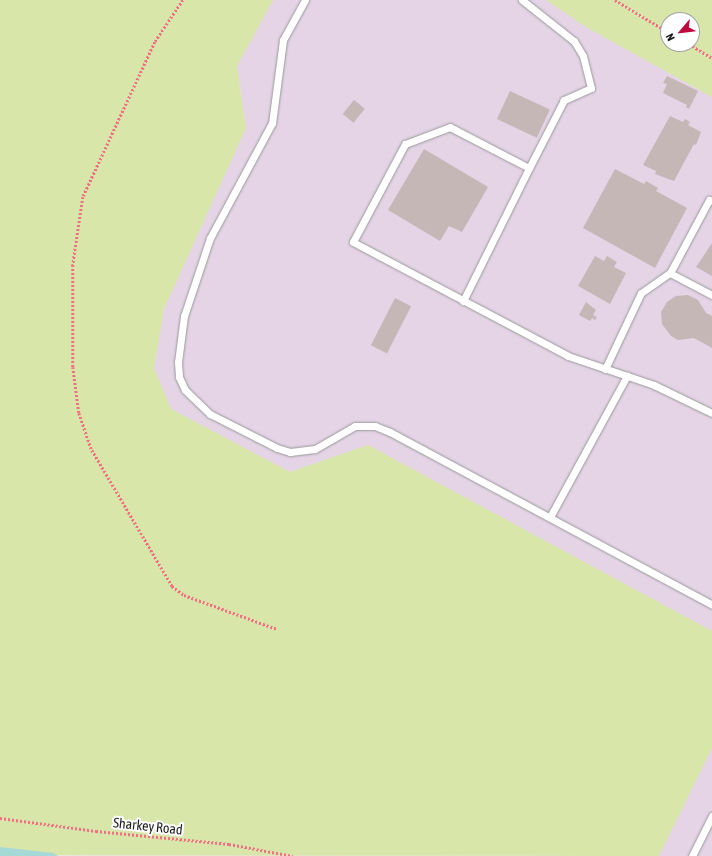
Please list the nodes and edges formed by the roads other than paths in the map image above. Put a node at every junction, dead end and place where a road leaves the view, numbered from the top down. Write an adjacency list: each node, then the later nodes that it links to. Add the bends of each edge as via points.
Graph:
1 (305, 0): 11 (lane, via 283,40 272,123 210,238 184,316 178,362 179,377 185,390 210,414 290,452 315,449 355,426 375,426)
2 (522, 0): 3 (lane, via 574,41 583,56 591,88 564,100)
3 (529, 168): 7 (lane); 7 (lane, via 450,126 405,144 353,242)
4 (712, 201): 5 (lane, via 709,200)
5 (670, 273): 6 (lane); 8 (lane, via 641,293)
6 (712, 296)
7 (463, 301): 8 (lane, via 568,356)
8 (605, 369): 9 (lane)
9 (627, 376): 10 (lane, via 654,385); 11 (lane)
10 (712, 413)
11 (550, 517): 12 (lane)
12 (712, 605)
13 (712, 816): 14 (lane)
14 (692, 856)

